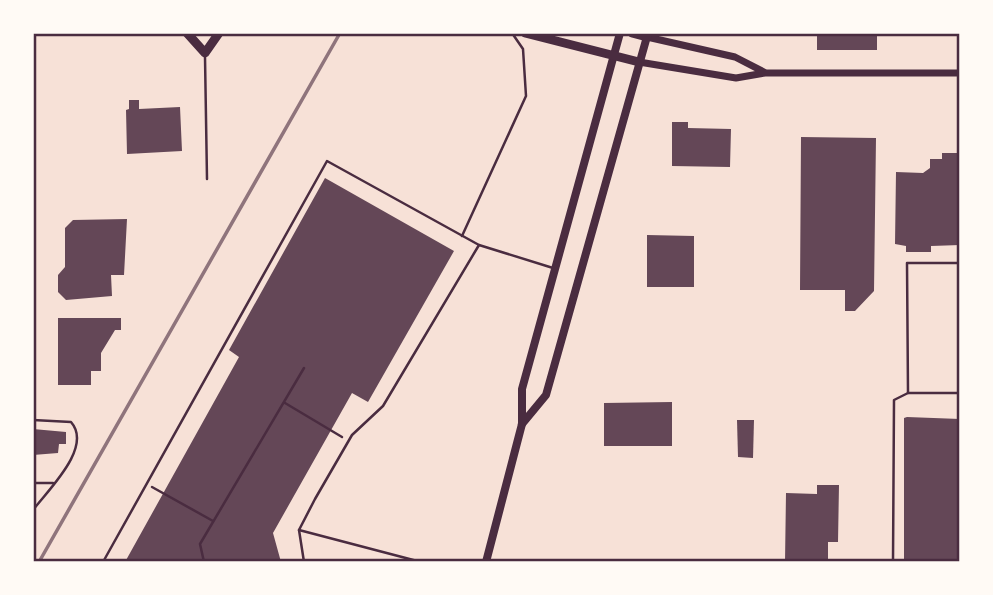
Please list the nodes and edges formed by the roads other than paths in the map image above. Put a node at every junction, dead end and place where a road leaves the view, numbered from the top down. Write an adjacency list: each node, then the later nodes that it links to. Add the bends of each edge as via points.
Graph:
1 (187, 33): 8 (main road)
2 (219, 33): 8 (main road)
3 (512, 33): 14 (lane, via 523,50 526,96)
4 (525, 33): 9 (main road)
5 (620, 33): 9 (main road)
6 (632, 33): 7 (main road)
7 (647, 35): 10 (main road); 11 (street, via 736,57)
8 (205, 53): 13 (lane)
9 (612, 56): 10 (main road); 17 (main road)
10 (639, 62): 11 (street, via 736,78); 21 (main road, via 546,395)
11 (765, 73): 12 (street)
12 (960, 73)
13 (207, 179)
14 (462, 236): 15 (lane); 26 (lane, via 327,161)
15 (479, 245): 17 (lane); 25 (lane, via 383,406 348,441)
16 (960, 263): 18 (lane, via 907,263)
17 (555, 269): 21 (main road, via 522,389)
18 (908, 393): 19 (lane); 30 (lane, via 894,400)
19 (960, 393)
20 (33, 420): 23 (lane, via 61,419 77,430 75,452)
21 (522, 425): 29 (main road)
22 (33, 483): 23 (lane)
23 (52, 483): 24 (lane)
24 (33, 510)
25 (299, 530): 27 (lane); 28 (lane)
26 (103, 562)
27 (304, 562)
28 (421, 562)
29 (486, 562)
30 (893, 562)

